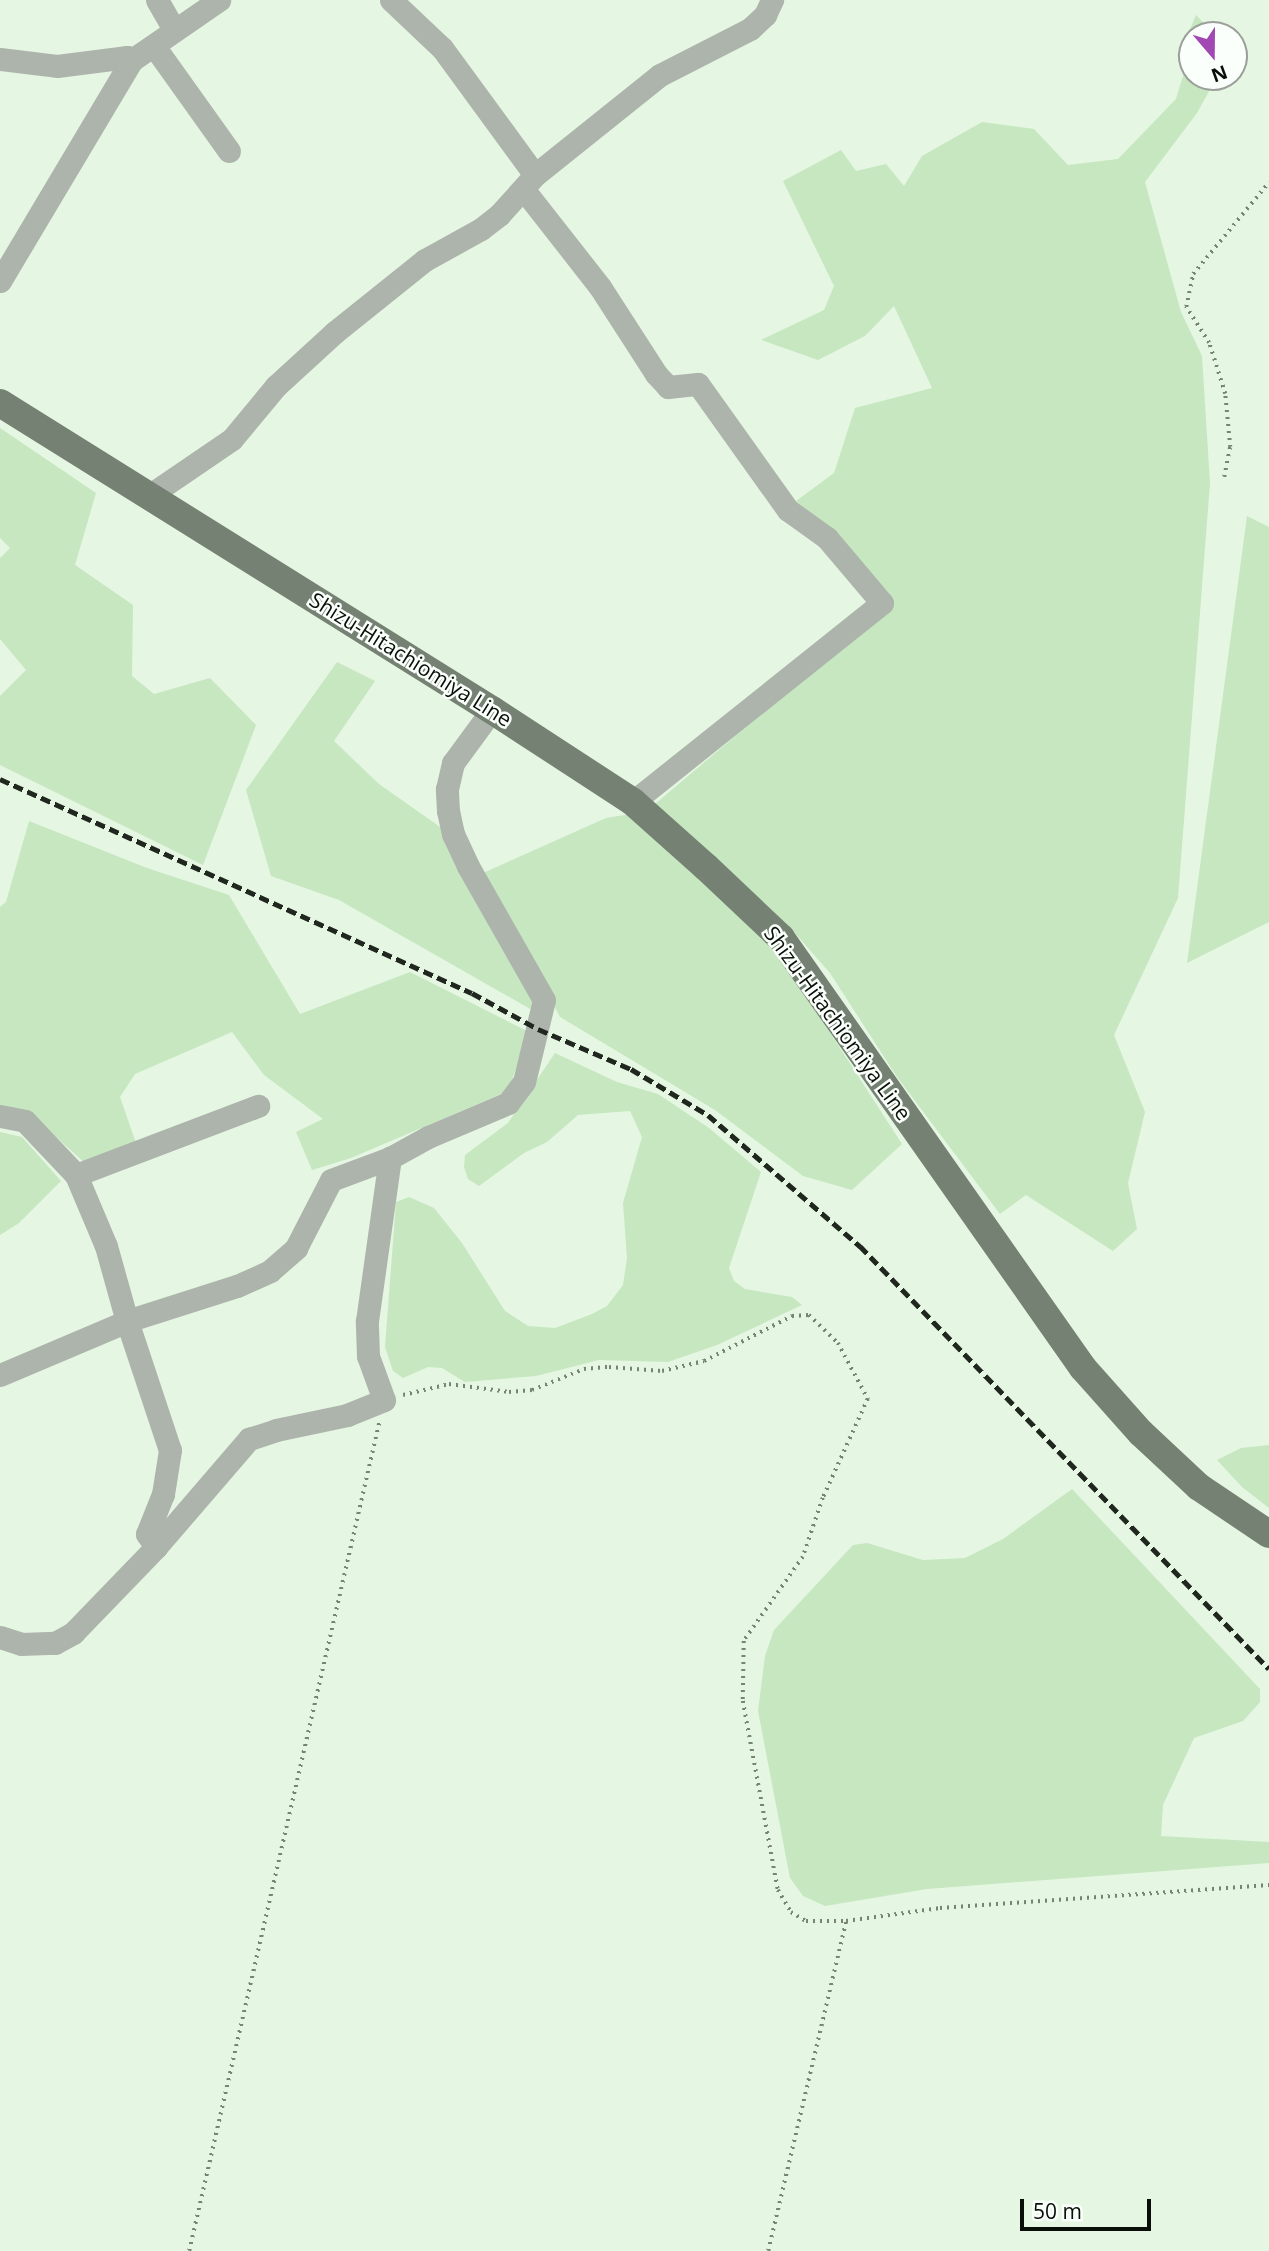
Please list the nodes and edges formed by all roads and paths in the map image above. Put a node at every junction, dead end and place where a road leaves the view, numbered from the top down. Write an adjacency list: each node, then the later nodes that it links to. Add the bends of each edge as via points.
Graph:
1 (157, 0): 5 (street)
2 (219, 0): 5 (street)
3 (391, 0): 10 (street, via 442,48)
4 (772, 0): 10 (street, via 750,29 660,75)
5 (174, 29): 6 (street)
6 (154, 46): 8 (street); 9 (street)
7 (0, 59): 8 (street, via 57,66)
8 (132, 60): 12 (street)
9 (229, 151)
10 (530, 182): 15 (street, via 481,229 425,260 335,332 276,386 232,439); 17 (street, via 656,374 668,387 698,384 788,510 827,538 881,603)
11 (1269, 182): 14 (path, via 1194,274 1186,307 1209,343 1225,394 1230,447)
12 (0, 281)
13 (0, 403): 15 (main road, Shizu-Hitachiomiya Line)
14 (1224, 477)
15 (150, 495): 16 (main road, Shizu-Hitachiomiya Line)
16 (492, 710): 17 (main road, Shizu-Hitachiomiya Line); 20 (street, via 453,763 448,811 468,866 544,1000 532,1060 524,1082 508,1102)
17 (633, 802): 25 (main road, Shizu-Hitachiomiya Line, via 781,938 1083,1368 1141,1433 1199,1487)
18 (258, 1106): 21 (street)
19 (0, 1116): 21 (street, via 25,1121)
20 (390, 1158): 22 (street, via 331,1180 296,1248 270,1271); 24 (street, via 366,1321 369,1356)
21 (76, 1175): 22 (street, via 106,1246)
22 (127, 1321): 23 (street); 26 (street, via 170,1450 163,1494 147,1534)
23 (0, 1376)
24 (384, 1400): 26 (street, via 348,1415 249,1439); 29 (path, via 449,1384 509,1392 532,1390 584,1369 662,1371 704,1361 792,1315 809,1315 828,1331 869,1399 823,1498 803,1557 744,1641 743,1701 778,1890 791,1912 806,1921); 30 (path)
25 (1269, 1534)
26 (156, 1547): 27 (street, via 87,1621 64,1638 55,1643 21,1644)
27 (0, 1637)
28 (1269, 1885): 29 (path, via 940,1908)
29 (846, 1921): 31 (path)
30 (189, 2251)
31 (768, 2251)

